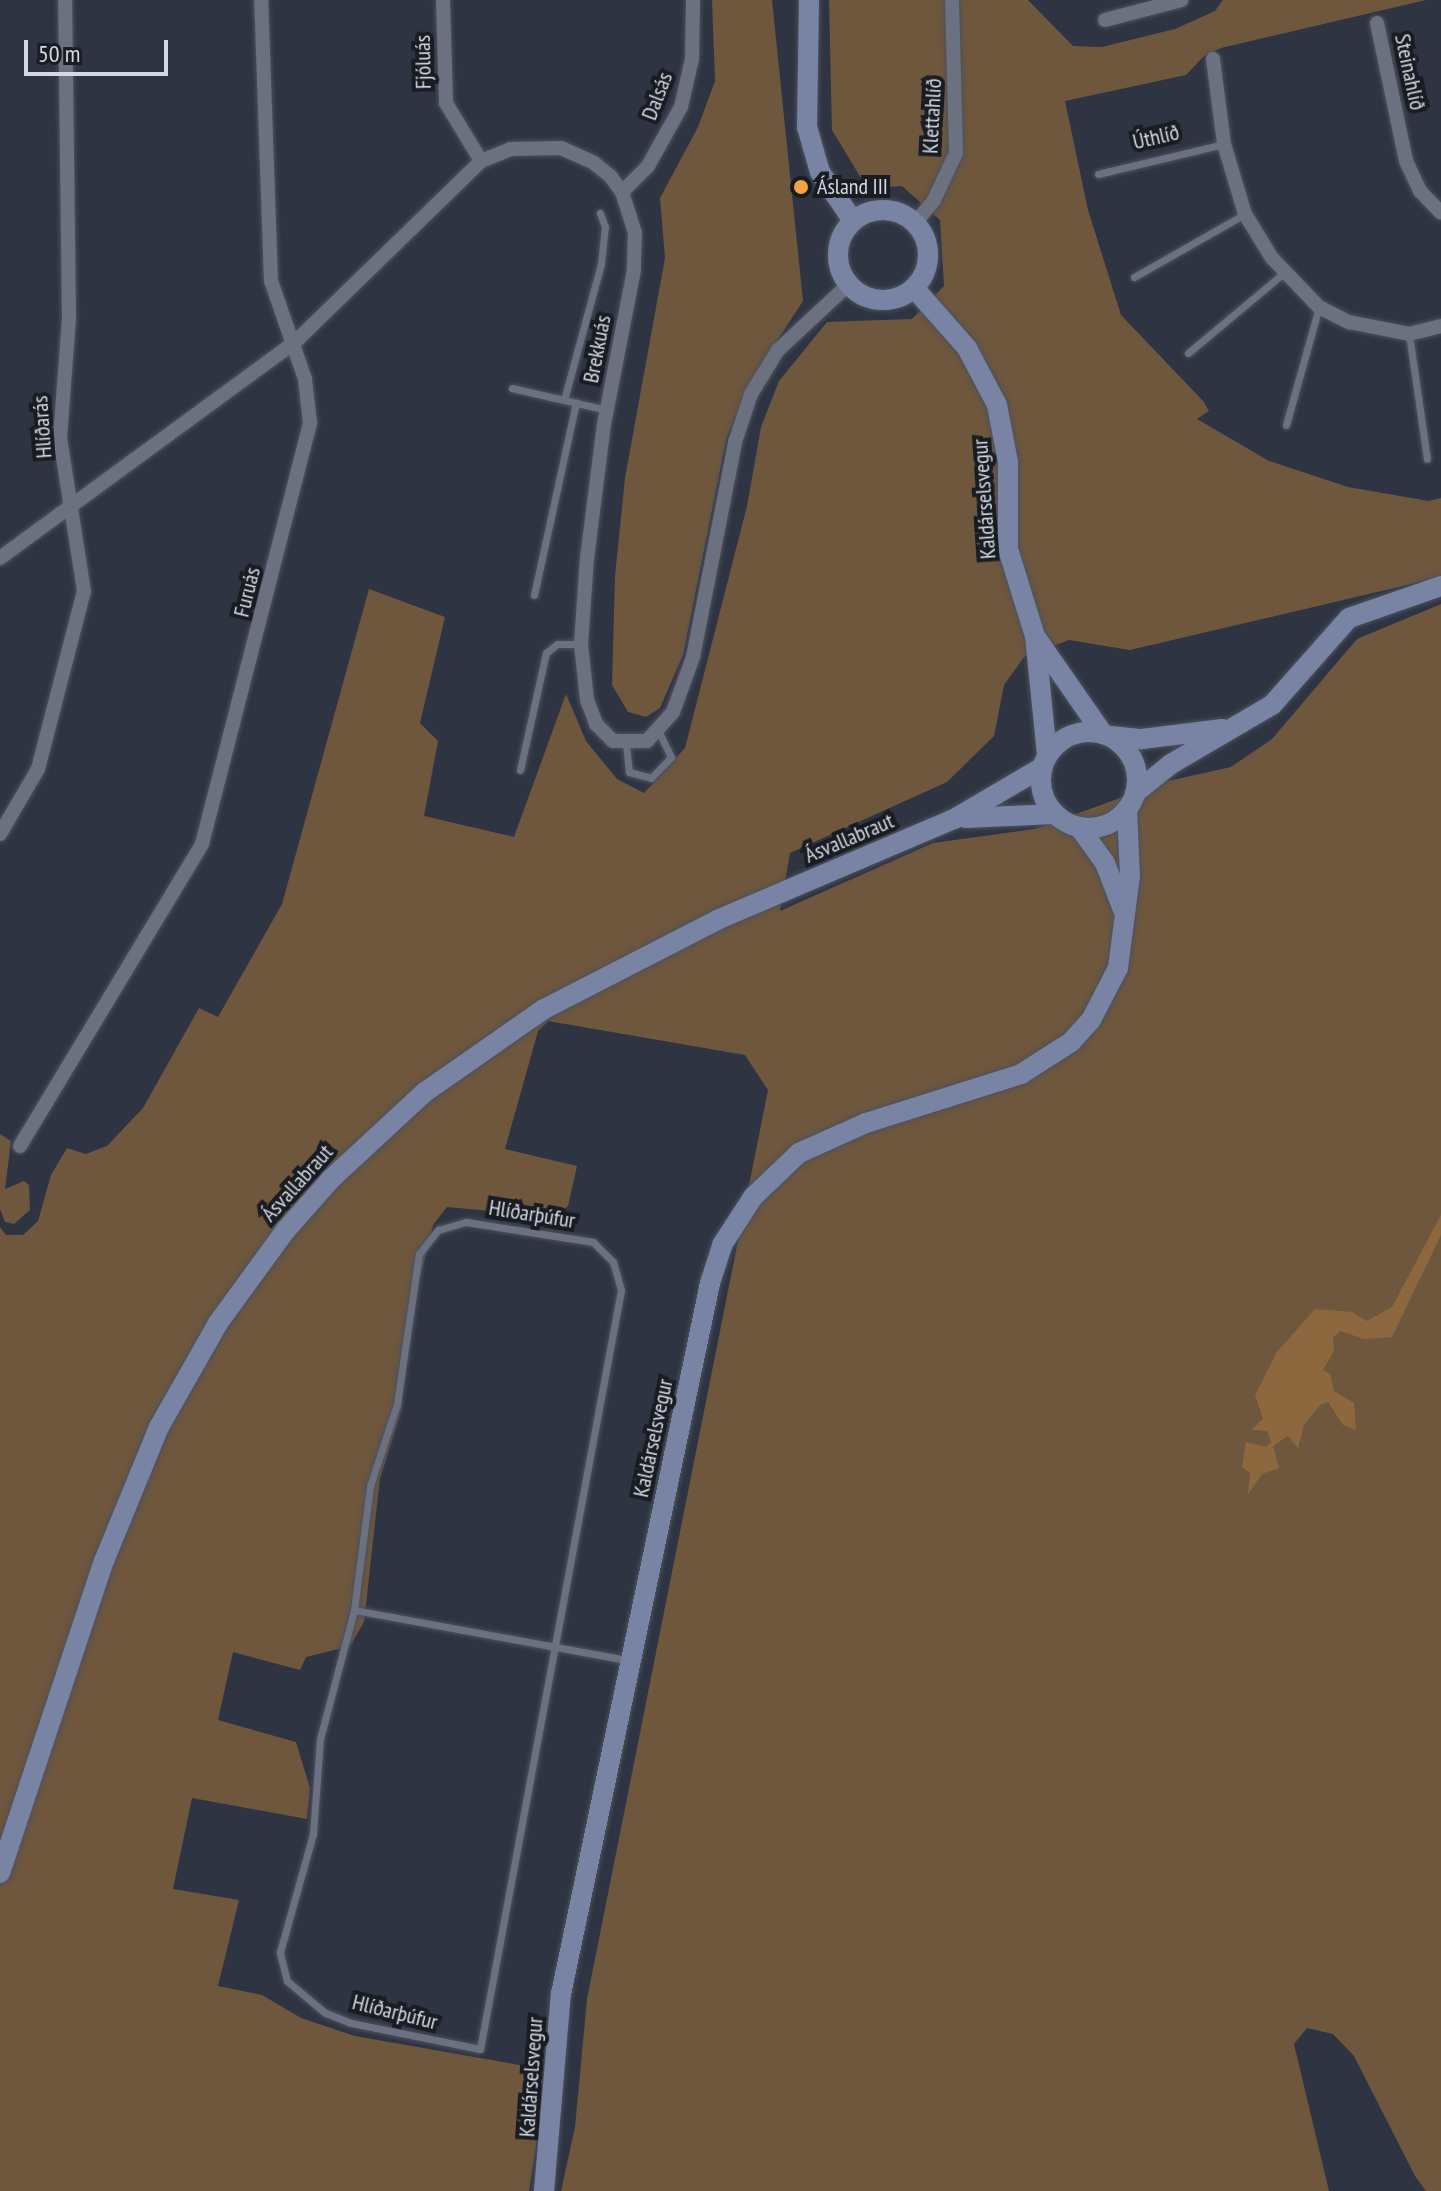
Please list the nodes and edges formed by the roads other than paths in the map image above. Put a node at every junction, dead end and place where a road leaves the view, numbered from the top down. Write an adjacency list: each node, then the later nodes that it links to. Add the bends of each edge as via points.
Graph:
1 (65, 0): 35 (street, Hlíðarás, via 69,319 60,438)
2 (261, 0): 27 (street, Furuás, via 271,281)
3 (443, 0): 12 (street, Fjóluás, via 446,103)
4 (693, 0): 14 (street, Dalsás, via 692,59 681,107 648,166)
5 (809, 0): 18 (main road, via 809,138 820,172)
6 (952, 0): 19 (street, Klettahlíð, via 956,153 941,189)
7 (1181, 0): 8 (street)
8 (1105, 20)
9 (1377, 23): 16 (street, Steinahlíð, via 1406,161 1420,191)
10 (1213, 59): 11 (street)
11 (1224, 144): 13 (lane, Úthlíð); 17 (street)
12 (481, 161): 14 (street, Brekkuás, via 510,149 561,148 594,163); 27 (street, Brekkuás)
13 (1098, 174)
14 (622, 192): 32 (street, Brekkuás, via 635,233 635,262)
15 (600, 213): 30 (lane, via 605,227 601,264)
16 (1441, 213)
17 (1245, 214): 20 (street); 21 (lane)
18 (853, 221): 19 (main road, via 885,210); 22 (main road, via 837,252)
19 (915, 223): 23 (main road, via 928,256)
20 (1286, 271): 24 (street); 28 (lane)
21 (1134, 277)
22 (848, 285): 23 (main road, via 880,301); 42 (street, via 778,350 751,394 735,442 693,657 681,696)
23 (914, 288): 39 (main road, Kaldárselsvegur, via 967,348 997,405 1008,462 1008,549)
24 (1319, 307): 26 (street, via 1375,331); 33 (lane)
25 (1441, 326): 26 (street)
26 (1409, 334): 34 (lane)
27 (295, 342): 35 (street, Brekkuás); 53 (street, Furuás, via 309,394 310,423 210,821 186,874)
28 (1188, 353)
29 (512, 388): 30 (lane)
30 (564, 400): 31 (lane)
31 (576, 403): 32 (lane); 38 (lane)
32 (607, 410): 40 (street, Brekkuás)
33 (1286, 425)
34 (1427, 459)
35 (72, 502): 36 (street, Brekkuás); 51 (street, Hlíðarás, via 84,591 38,769)
36 (0, 558)
37 (1441, 586): 41 (main road, via 1349,618 1272,705)
38 (534, 595)
39 (1035, 636): 43 (main road, Kaldárselsvegur); 45 (main road, Kaldárselsvegur)
40 (581, 644): 44 (street, Brekkuás, via 590,712 602,733); 46 (lane, via 557,644 546,653)
41 (1234, 727): 43 (main road, via 1142,739); 47 (main road, via 1171,764)
42 (659, 732): 44 (street, via 647,741); 44 (lane, via 671,757 651,778 629,772)
43 (1106, 735): 45 (main road, via 1068,736); 47 (main road, via 1130,754)
44 (626, 744)
45 (1044, 761): 48 (main road, via 1043,796); 49 (main road, Ásvallabraut)
46 (520, 770)
47 (1131, 801): 50 (main road, via 1111,823); 52 (main road, Kaldárselsvegur)
48 (1055, 814): 49 (main road, Ásvallabraut); 50 (main road)
49 (954, 819): 57 (main road, Ásvallabraut, via 717,920 544,1009 425,1092 332,1178 218,1323 159,1427 104,1561)
50 (1079, 827): 52 (main road, via 1105,863)
51 (0, 834)
52 (1126, 917): 56 (main road, Kaldárselsvegur, via 1109,991 1071,1042 1045,1063 830,1136 774,1172 736,1220 710,1283)
53 (20, 1146)
54 (354, 1610): 55 (lane); 55 (lane, Hlíðarþúfur, via 370,1486 397,1404 419,1254 438,1230 466,1222 593,1242 613,1262 621,1290 561,1598); 55 (lane, Hlíðarþúfur, via 320,1739 313,1834 280,1952 300,1996 324,2012 432,2041 480,2049)
55 (558, 1649): 56 (lane)
56 (632, 1661): 58 (main road, Kaldárselsvegur, via 561,1994)
57 (0, 1873)
58 (544, 2191)

